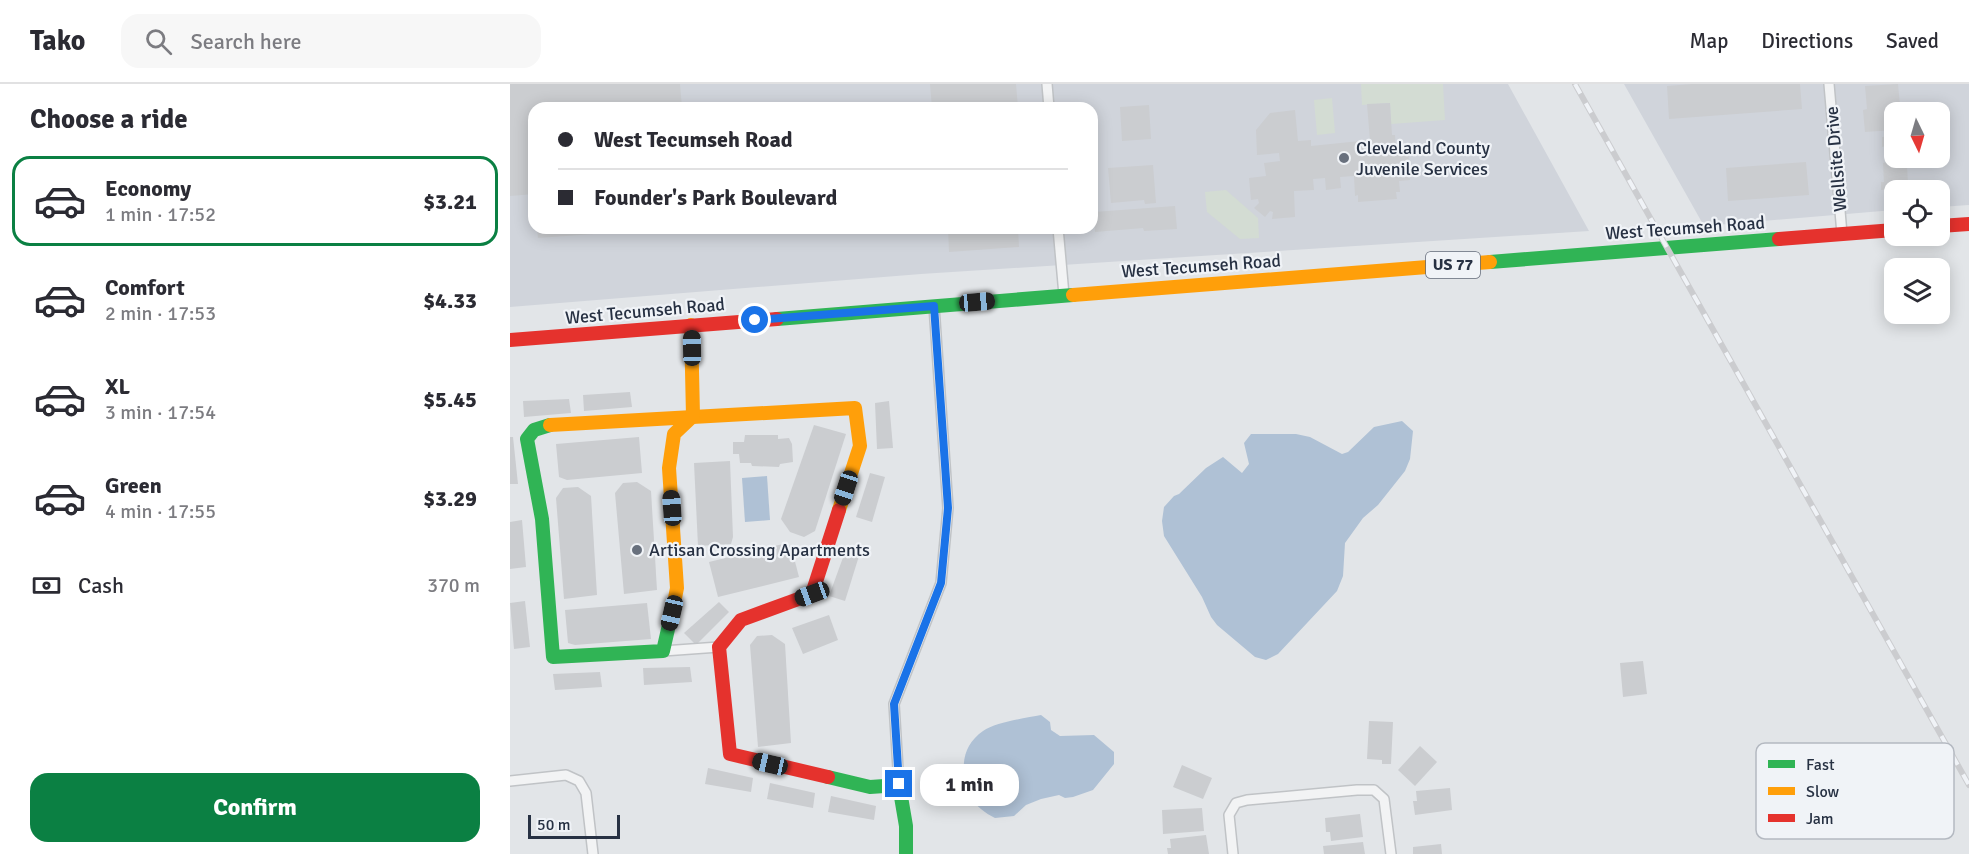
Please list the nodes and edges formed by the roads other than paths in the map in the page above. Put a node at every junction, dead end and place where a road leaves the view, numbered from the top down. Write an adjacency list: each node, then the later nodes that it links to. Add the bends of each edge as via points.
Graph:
1 (1047, 84): 3 (street)
2 (1829, 84): 8 (street, Wellsite Drive)
3 (1048, 102)
4 (1969, 224): 5 (street)
5 (1950, 225)
6 (1884, 231): 8 (street, West Tecumseh Road / US 77)
7 (1059, 234): 9 (street)
8 (1842, 234): 9 (street, West Tecumseh Road / US 77)
9 (1064, 295): 10 (street, West Tecumseh Road / US 77)
10 (934, 306): 11 (street, West Tecumseh Road / US 77); 17 (street, via 948,508 941,583 894,704)
11 (691, 325): 12 (street, West Tecumseh Road / US 77); 13 (street)
12 (510, 340)
13 (693, 417): 14 (street, via 855,408 860,446 812,594 741,620); 15 (street, via 674,434 669,468 677,588); 15 (street, via 548,425 534,430 527,439 542,519 553,657)
14 (719, 647): 15 (street); 17 (street, via 730,754 870,788)
15 (663, 651)
16 (510, 781): 18 (street, via 566,775 579,781 586,793)
17 (899, 784): 19 (street)
18 (593, 854)
19 (906, 854)
20 (1233, 854): 21 (street, via 1229,815 1236,803 1357,790 1374,790 1384,799)
21 (1391, 854)

